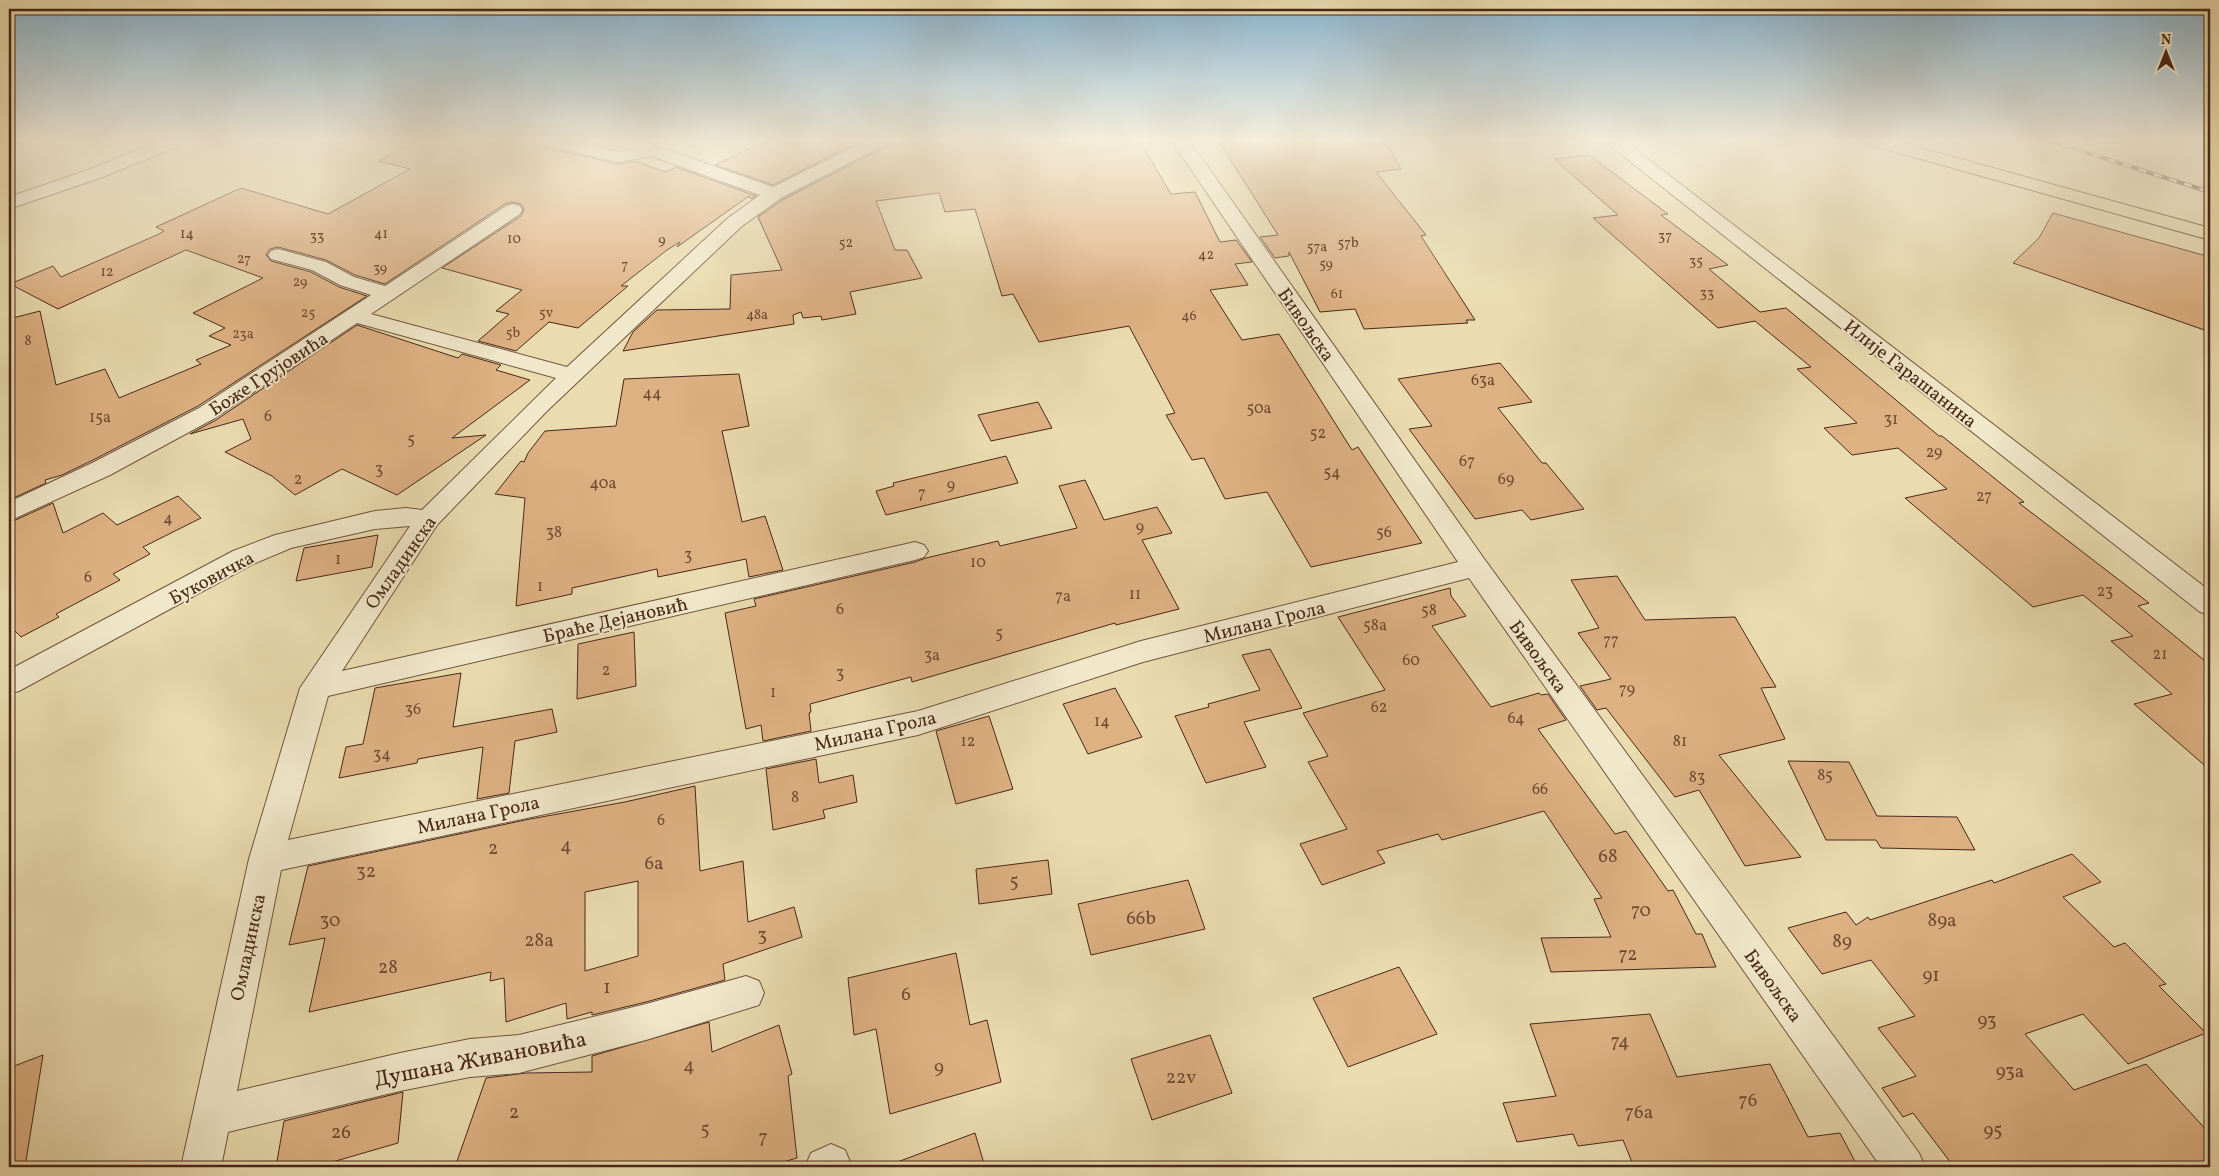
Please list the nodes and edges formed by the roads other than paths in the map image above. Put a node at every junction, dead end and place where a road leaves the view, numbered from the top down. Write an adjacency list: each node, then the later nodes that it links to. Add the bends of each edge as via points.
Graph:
1 (33, 195): 6 (street)
2 (773, 195): 12 (street, Омладинска, via 735,222)
3 (1218, 195): 16 (street, Бивољска)
4 (1683, 195): 17 (street, Илије Гарашанина)
5 (2070, 195): 8 (main road)
6 (9, 203)
7 (513, 210): 10 (street, Боже Грујовића)
8 (2210, 234)
9 (278, 255): 10 (street, via 318,266 347,281)
10 (388, 293): 11 (street, Боже Грујовића)
11 (354, 316): 12 (street); 13 (street, Боже Грујовића, via 207,413 101,469)
12 (571, 375): 14 (street, Омладинска)
13 (9, 512)
14 (428, 519): 18 (street, Буковичка, via 375,520 284,540 242,558); 19 (street, Омладинска)
15 (915, 551): 19 (street, Браће Дејановић)
16 (1475, 567): 20 (street, Милана Грола, via 1141,652 918,723); 24 (street, Бивољска)
17 (2210, 605)
18 (9, 683)
19 (315, 688): 20 (street, Омладинска)
20 (266, 859): 22 (street, Омладинска)
21 (746, 993): 22 (street, Душана Живановића, via 519,1054 470,1058 400,1072)
22 (212, 1116): 23 (street, Омладинска)
23 (201, 1167)
24 (1904, 1167)

